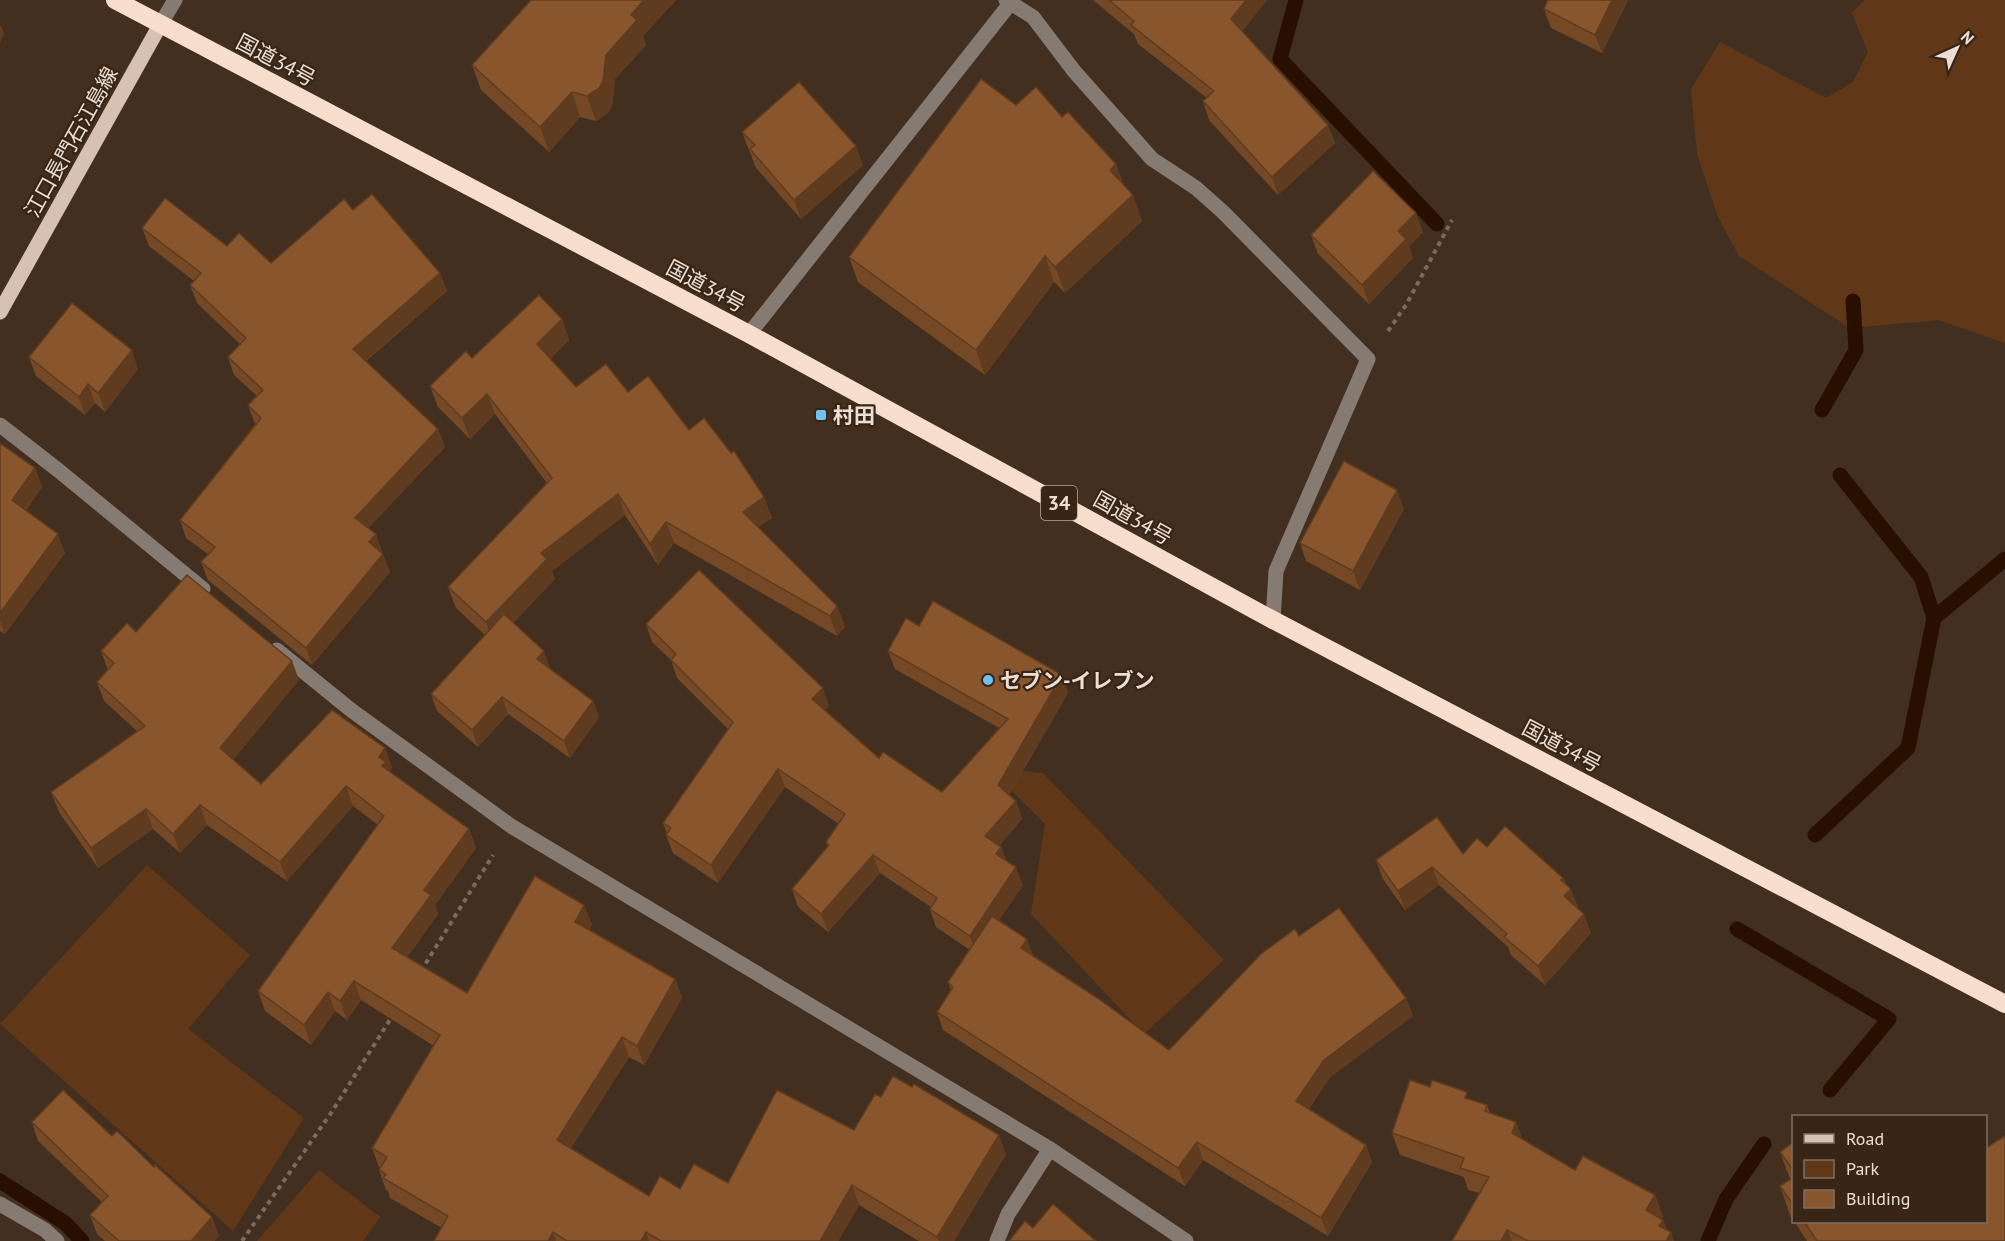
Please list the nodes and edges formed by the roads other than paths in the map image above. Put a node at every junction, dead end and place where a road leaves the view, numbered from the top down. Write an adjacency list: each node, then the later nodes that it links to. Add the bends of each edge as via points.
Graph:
1 (115, 0): 4 (highway, 国道34号 / 34)
2 (175, 0): 4 (street)
3 (1010, 1): 6 (street); 9 (street, via 1033,17 1074,71 1152,159 1196,188 1223,212 1368,359 1276,571)
4 (160, 25): 5 (main road, 江口長門石江島線); 6 (highway, 国道34号 / 34)
5 (0, 312)
6 (748, 334): 9 (highway, 国道34号 / 34)
7 (0, 425): 8 (street)
8 (213, 597)
9 (1273, 620): 11 (highway, 国道34号 / 34)
10 (268, 642): 12 (street, via 351,710 511,826)
11 (2005, 1004)
12 (1050, 1149): 15 (street, via 1008,1214); 16 (street)
13 (0, 1204): 14 (street)
14 (57, 1241)
15 (997, 1241)
16 (1186, 1241)

